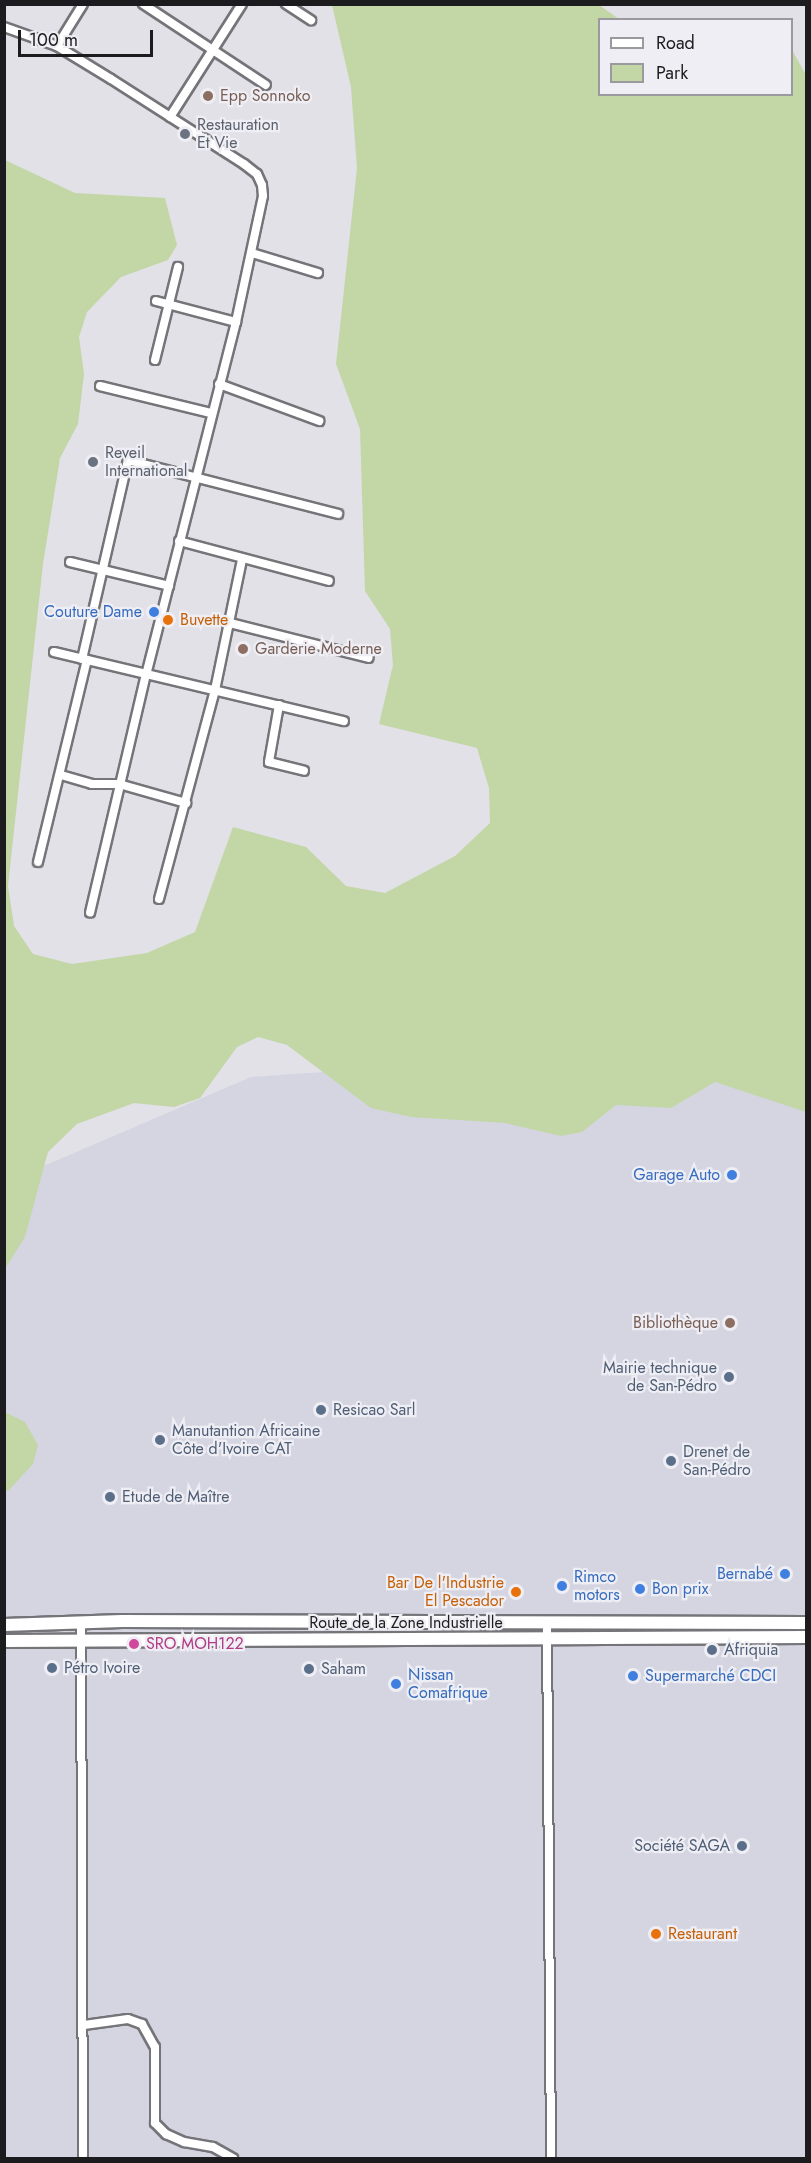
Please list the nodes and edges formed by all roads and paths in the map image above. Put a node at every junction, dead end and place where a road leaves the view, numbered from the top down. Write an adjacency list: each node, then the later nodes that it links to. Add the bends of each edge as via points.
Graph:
1 (83, 4): 7 (street)
2 (142, 4): 8 (street)
3 (242, 4): 8 (street)
4 (286, 4): 5 (street)
5 (310, 20)
6 (4, 27): 7 (street)
7 (57, 46): 10 (street)
8 (213, 50): 9 (street); 10 (street)
9 (266, 85)
10 (170, 117): 11 (street, via 256,174 263,196)
11 (252, 254): 13 (street); 16 (street)
12 (178, 267): 15 (street)
13 (318, 273)
14 (156, 301): 15 (street)
15 (169, 305): 16 (street); 17 (street)
16 (236, 322): 18 (street)
17 (155, 360)
18 (219, 384): 20 (street); 21 (street)
19 (100, 386): 20 (street)
20 (212, 413): 22 (street)
21 (319, 421)
22 (196, 478): 23 (street); 24 (street); 27 (street, via 128,460)
23 (338, 514)
24 (179, 541): 25 (street); 29 (street)
25 (242, 560): 28 (street); 30 (street)
26 (70, 562): 27 (street)
27 (102, 572): 29 (street); 33 (street)
28 (329, 581)
29 (169, 586): 34 (street)
30 (226, 622): 32 (street); 35 (street)
31 (54, 652): 33 (street)
32 (369, 658)
33 (85, 659): 34 (street); 39 (street)
34 (146, 674): 35 (street); 40 (street)
35 (215, 690): 36 (street); 41 (street)
36 (279, 705): 37 (street); 38 (street, via 269,762)
37 (344, 721)
38 (304, 771)
39 (61, 775): 40 (street, via 92,784); 42 (street)
40 (119, 784): 41 (street); 44 (street)
41 (186, 803): 43 (street)
42 (38, 862)
43 (159, 899)
44 (90, 913)
45 (81, 1623): 47 (main road, Route de la Zone Industrielle); 48 (main road, Route de la Zone Industrielle); 52 (street)
46 (807, 1623): 47 (main road, Route de la Zone Industrielle)
47 (547, 1624): 50 (street)
48 (4, 1625)
49 (807, 1637): 50 (main road, Route de la Zone Industrielle)
50 (547, 1640): 52 (main road, Route de la Zone Industrielle); 56 (street)
51 (4, 1641): 52 (main road, Route de la Zone Industrielle)
52 (81, 1641): 53 (street)
53 (84, 2025): 54 (street); 55 (street, via 128,2019 142,2024 155,2047 155,2123 165,2134 213,2147)
54 (83, 2156)
55 (233, 2158)
56 (551, 2158)

